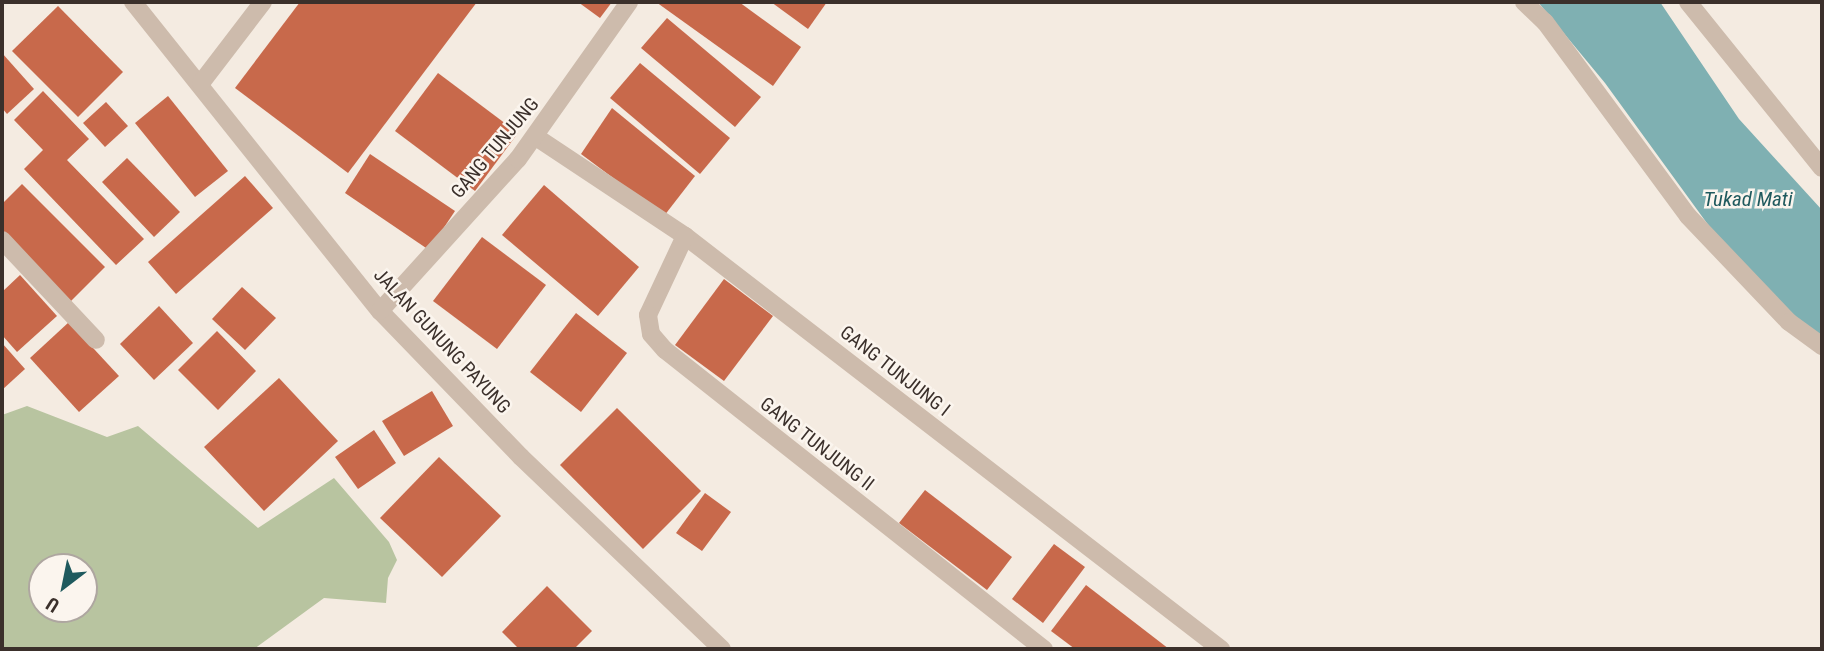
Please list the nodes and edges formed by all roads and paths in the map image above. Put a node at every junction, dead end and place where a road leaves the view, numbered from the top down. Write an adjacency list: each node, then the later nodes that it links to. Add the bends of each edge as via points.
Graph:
1 (133, 2): 6 (street, JALAN GUNUNG PAYUNG)
2 (264, 2): 6 (street)
3 (629, 2): 7 (street, GANG TUNJUNG)
4 (1524, 2): 13 (street, via 1545,22 1688,216 1789,322)
5 (1688, 2): 8 (street)
6 (201, 83): 11 (street, JALAN GUNUNG PAYUNG)
7 (536, 137): 9 (street, GANG TUNJUNG I); 11 (street, GANG TUNJUNG)
8 (1822, 168)
9 (685, 236): 15 (street, GANG TUNJUNG II, via 648,316 651,334 665,350); 16 (street, GANG TUNJUNG I)
10 (2, 240): 12 (street)
11 (380, 311): 14 (street, JALAN GUNUNG PAYUNG, via 521,457)
12 (96, 340)
13 (1822, 346)
14 (722, 649)
15 (1044, 649)
16 (1220, 649)

